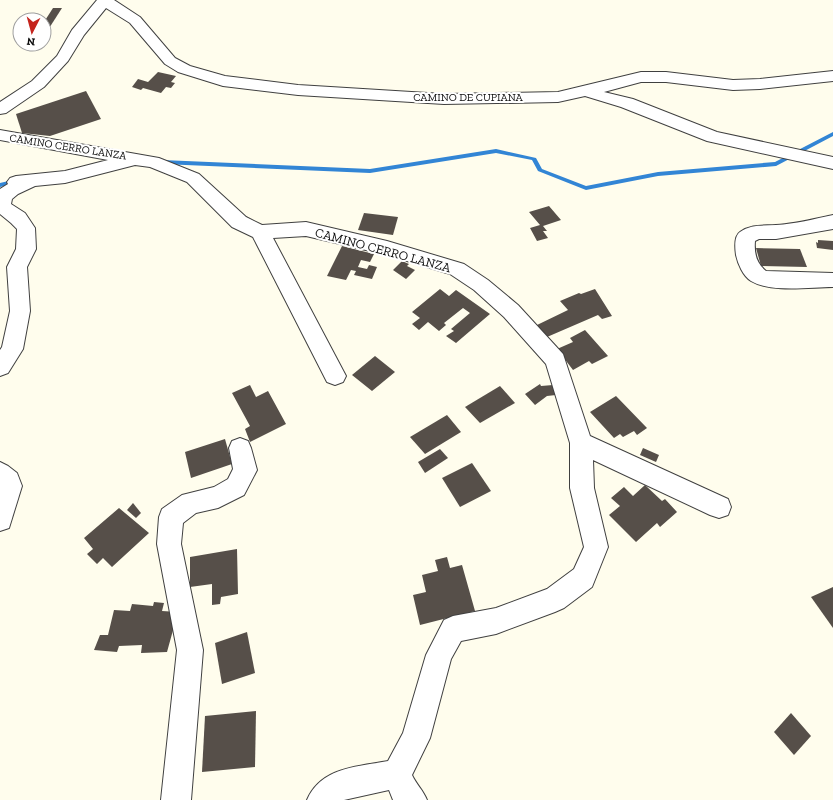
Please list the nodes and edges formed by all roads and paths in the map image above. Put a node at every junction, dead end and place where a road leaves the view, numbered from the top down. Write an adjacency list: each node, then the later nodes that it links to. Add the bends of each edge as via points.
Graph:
1 (105, 0): 3 (street, CAMINO DE CUPIANA, via 135,20 170,61 184,69 223,81 298,90 444,99 558,96); 4 (street, via 77,33 63,58 38,84)
2 (833, 76): 3 (street, CAMINO DE CUPIANA, via 733,85 666,77 641,77)
3 (585, 92): 7 (street, via 628,103 714,137)
4 (0, 109)
5 (0, 135): 6 (street, CAMINO CERRO LANZA)
6 (137, 158): 8 (street, CAMINO CERRO LANZA, via 65,177); 11 (street, CAMINO CERRO LANZA, via 193,178 239,222)
7 (833, 164)
8 (31, 180): 9 (street, CAMINO CERRO LANZA); 13 (street, via 6,192 1,200 2,206 26,228 26,249 17,268 20,311 12,349)
9 (0, 184)
10 (833, 222): 12 (street, via 776,232 756,232 746,237 744,249 750,266 759,276 773,279)
11 (260, 232): 14 (street); 15 (street, CAMINO CERRO LANZA, via 306,229 457,269 481,285 511,311 555,360)
12 (833, 280)
13 (0, 368)
14 (335, 376)
15 (581, 443): 18 (street); 20 (street, CAMINO CERRO LANZA, via 582,488 596,547 583,578 556,599 496,621 454,629 439,655 416,738)
16 (240, 448): 21 (street, via 245,470 236,487 218,497 190,503 172,517 169,544 190,650)
17 (0, 473): 19 (street, via 10,486)
18 (719, 507)
19 (0, 520)
20 (397, 774): 22 (street, via 337,786); 23 (street, via 404,791)
21 (176, 800)
22 (322, 800)
23 (412, 800)

